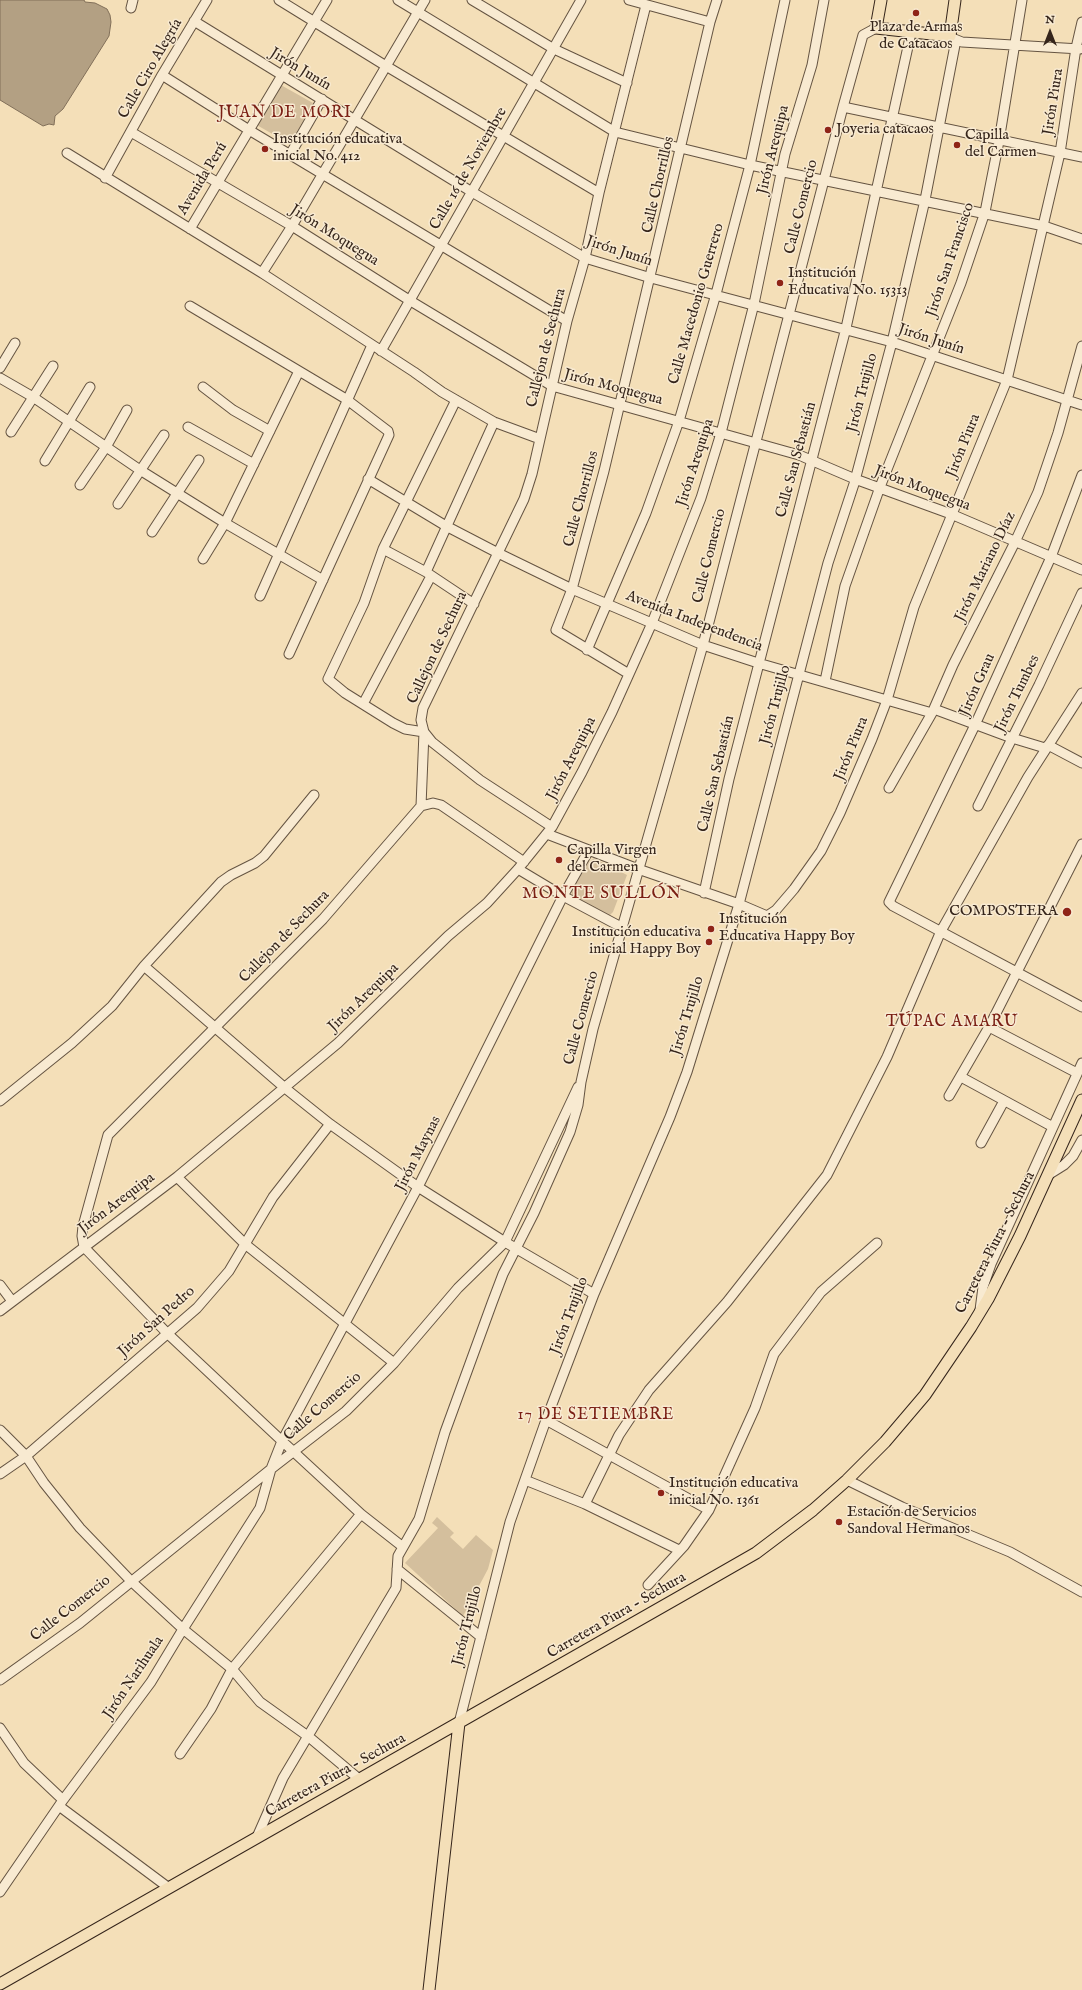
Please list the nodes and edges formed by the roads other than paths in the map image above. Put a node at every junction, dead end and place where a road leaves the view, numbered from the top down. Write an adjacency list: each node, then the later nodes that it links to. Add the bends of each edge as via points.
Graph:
1 (207, 0): 17 (street, Calle Ciro Alegría)
2 (279, 0): 18 (street)
3 (327, 0): 18 (street, Avenida Perú)
4 (398, 0): 16 (street)
5 (425, 0): 16 (street)
6 (472, 0): 25 (street)
7 (581, 0): 25 (street, Calle 16 de Noviembre)
8 (629, 0): 15 (street)
9 (717, 0): 19 (street, Calle Chorrillos)
10 (785, 0): 47 (street, Calle Macedonio Guerrero)
11 (824, 0): 48 (street, Jirón Arequipa, via 812,65 793,124)
12 (881, 0): 21 (main road)
13 (955, 0): 23 (main road, Jirón Trujillo)
14 (1022, 0): 24 (street, Jirón San Francisco)
15 (646, 5): 19 (street); 31 (street, Callejon de Sechura)
16 (418, 12): 27 (street); 30 (street)
17 (194, 21): 28 (street, Calle Ciro Alegría); 29 (street, Jirón Junín)
18 (314, 22): 27 (street); 29 (street, Avenida Perú)
19 (710, 22): 42 (street, Calle Chorrillos)
20 (1082, 22): 26 (street, Jirón Piura)
21 (876, 28): 22 (main road); 33 (street, Calle Comercio, via 863,35)
22 (911, 33): 23 (main road); 34 (street, Calle San Sebastián)
23 (953, 38): 24 (street); 36 (street, Jirón Trujillo)
24 (1016, 45): 26 (street); 41 (street, Jirón San Francisco)
25 (554, 49): 30 (street, Calle 16 de Noviembre); 31 (street)
26 (1079, 49): 45 (street, Jirón Piura)
27 (386, 66): 35 (street); 40 (street)
28 (162, 75): 37 (street); 38 (street, Calle Ciro Alegría)
29 (281, 76): 32 (street, Jirón Junín); 37 (street, Avenida Perú)
30 (534, 82): 39 (street); 40 (street, Calle 16 de Noviembre)
31 (627, 83): 39 (street, Callejon de Sechura)
32 (322, 99): 35 (street, Jirón Junín); 44 (street)
33 (843, 107): 34 (street); 51 (street, Calle Comercio)
34 (893, 116): 36 (street); 53 (street, Calle San Sebastián)
35 (354, 119): 49 (street); 54 (street, Jirón Junín)
36 (940, 127): 41 (street); 56 (street, Jirón Trujillo)
37 (249, 130): 44 (street); 52 (street, Avenida Perú)
38 (131, 132): 50 (street, Calle Ciro Alegría); 52 (street, Jirón Moquegua)
39 (615, 132): 42 (street); 55 (street, Callejon de Sechura)
40 (505, 136): 54 (street, Calle 16 de Noviembre); 55 (street)
41 (999, 141): 45 (street); 57 (street, Jirón San Francisco)
42 (681, 150): 47 (street); 65 (street, Calle Chorrillos)
43 (67, 153): 50 (street)
44 (291, 153): 49 (street)
45 (1060, 153): 46 (street); 59 (street, Jirón Piura)
46 (1082, 157)
47 (750, 165): 48 (street); 66 (street, Calle Macedonio Guerrero)
48 (782, 172): 51 (street); 68 (street, Jirón Arequipa)
49 (322, 173): 58 (street); 62 (street)
50 (105, 178): 60 (street)
51 (824, 180): 53 (street); 70 (street, Calle Comercio)
52 (218, 183): 58 (street, Jirón Moquegua); 60 (street, Avenida Perú)
53 (875, 191): 56 (street); 72 (street, Calle San Sebastián)
54 (472, 192): 62 (street, Calle 16 de Noviembre); 63 (street, Jirón Junín)
55 (599, 193): 63 (street, Callejon de Sechura)
56 (925, 200): 57 (street); 73 (street, Jirón Trujillo)
57 (985, 212): 59 (street); 78 (street, Jirón San Francisco, via 961,283)
58 (292, 226): 64 (street); 67 (street, Jirón Moquegua)
59 (1044, 226): 61 (street); 83 (street, Jirón Piura)
60 (190, 228): 64 (street)
61 (1082, 238)
62 (441, 244): 67 (street, Calle 16 de Noviembre); 71 (street)
63 (585, 258): 65 (street, Jirón Junín); 71 (street, Callejon de Sechura)
64 (262, 273): 75 (street)
65 (651, 278): 66 (street, Jirón Junín); 92 (street, Calle Chorrillos)
66 (716, 294): 68 (street, Jirón Junín); 94 (street, Calle Macedonio Guerrero)
67 (409, 300): 77 (street, Calle 16 de Noviembre); 84 (street, Jirón Moquegua)
68 (754, 304): 70 (street, Jirón Junín); 100 (street, Jirón Arequipa)
69 (190, 306): 81 (street)
70 (790, 314): 72 (street, Jirón Junín); 103 (street, Calle Comercio)
71 (568, 320): 84 (street, Callejon de Sechura)
72 (846, 328): 73 (street, Jirón Junín); 107 (street, Calle San Sebastián)
73 (892, 342): 78 (street, Jirón Junín); 112 (street, Jirón Trujillo)
74 (15, 343): 80 (street)
75 (372, 345): 77 (street); 88 (street)
76 (1082, 346): 89 (street, Jirón Mariano Díaz)
77 (381, 351): 90 (street)
78 (932, 354): 83 (street, Jirón Junín); 114 (street, Jirón San Francisco)
79 (54, 366): 87 (street)
80 (0, 368)
81 (299, 371): 88 (street); 98 (street)
82 (0, 378): 87 (street)
83 (1007, 380): 89 (street, Jirón Junín); 118 (street, Jirón Piura)
84 (552, 386): 92 (street, Jirón Moquegua); 102 (street, Callejon de Sechura)
85 (90, 387): 95 (street)
86 (203, 387): 98 (street, via 233,410)
87 (33, 398): 95 (street); 99 (street)
88 (346, 399): 111 (street, via 388,431 389,438); 124 (street)
89 (1068, 399): 91 (street, Jirón Junín); 122 (street, Jirón Mariano Díaz, via 1038,492)
90 (456, 400): 96 (street); 116 (street)
91 (1082, 404)
92 (620, 405): 94 (street, Jirón Moquegua); 131 (street, Calle Chorrillos, via 591,525)
93 (127, 410): 104 (street)
94 (679, 421): 100 (street, Jirón Moquegua); 134 (street, Calle Macedonio Guerrero, via 646,513)
95 (69, 422): 104 (street); 106 (street)
96 (494, 422): 102 (street); 120 (street)
97 (188, 426): 108 (street)
98 (270, 431): 108 (street)
99 (11, 432)
100 (721, 433): 103 (street, Jirón Moquegua); 136 (street, Jirón Arequipa, via 701,498)
101 (164, 435): 109 (street)
102 (540, 439): 125 (street, Callejon de Sechura, via 524,499)
103 (755, 442): 107 (street, Jirón Moquegua); 137 (street, Calle Comercio)
104 (106, 447): 109 (street); 113 (street)
105 (199, 460): 115 (street)
106 (45, 461)
107 (812, 461): 112 (street, Jirón Moquegua); 140 (street, Calle San Sebastián)
108 (254, 464): 119 (street)
109 (140, 470): 115 (street); 117 (street)
110 (1082, 475): 126 (street, Jirón Grau)
111 (368, 479): 116 (street, Avenida Independencia); 130 (street)
112 (855, 479): 114 (street, Jirón Moquegua); 142 (street, Jirón Trujillo, via 828,563)
113 (80, 485)
114 (880, 487): 118 (street, Jirón Moquegua); 143 (street, Jirón San Francisco, via 845,586)
115 (177, 493): 119 (street); 121 (street)
116 (405, 501): 120 (street, Avenida Independencia); 123 (street)
117 (118, 504)
118 (951, 514): 122 (street, Jirón Moquegua); 145 (street, Jirón Piura, via 914,607)
119 (225, 523): 124 (street); 127 (street)
120 (446, 526): 125 (street, Avenida Independencia); 129 (street)
121 (152, 532)
122 (1015, 542): 126 (street, Jirón Moquegua); 147 (street, Jirón Mariano Díaz, via 953,665)
123 (383, 549): 129 (street); 146 (street, via 364,603 328,679)
124 (278, 553): 130 (street); 133 (street)
125 (498, 553): 131 (street, Avenida Independencia); 135 (street, Callejon de Sechura)
126 (1051, 557): 128 (street, Jirón Moquegua); 148 (street, Jirón Grau)
127 (203, 559)
128 (1082, 570)
129 (428, 574): 135 (street); 146 (street)
130 (323, 580): 139 (street)
131 (572, 589): 134 (street, Avenida Independencia); 138 (street, Calle Chorrillos, via 556,630)
132 (1082, 593): 150 (street, Jirón Tumbes)
133 (260, 596)
134 (607, 603): 136 (street, Avenida Independencia); 138 (street, Calle Macedonio Guerrero)
135 (474, 604): 149 (street, Callejon de Sechura, via 423,708 420,720)
136 (652, 623): 137 (street, Avenida Independencia); 141 (street, Jirón Arequipa)
137 (703, 644): 140 (street, Avenida Independencia); 162 (street, Calle Comercio)
138 (587, 650): 141 (street)
139 (289, 654)
140 (758, 663): 142 (street, Avenida Independencia); 163 (street, Calle San Sebastián)
141 (629, 674): 157 (street, Jirón Arequipa, via 582,772)
142 (799, 675): 143 (street, Avenida Independencia); 165 (street, Jirón Trujillo)
143 (825, 681): 145 (street, Avenida Independencia)
144 (1082, 693): 151 (street)
145 (887, 700): 147 (street, Avenida Independencia); 165 (street, Jirón Piura, via 840,813 821,851 781,905 766,916)
146 (363, 704): 149 (street, via 405,729)
147 (933, 711): 148 (street, Avenida Independencia); 153 (street, Jirón Mariano Díaz)
148 (975, 725): 150 (street, Avenida Independencia); 167 (street, Jirón Grau, via 889,902 892,906)
149 (424, 732): 155 (street, Callejon de Sechura); 157 (street, via 432,742)
150 (1012, 738): 151 (street, Avenida Independencia); 156 (street, Jirón Tumbes)
151 (1046, 746): 152 (street, Avenida Independencia); 167 (street)
152 (1082, 763)
153 (889, 788)
154 (314, 795): 168 (street, via 264,856 221,882)
155 (421, 806): 160 (street, via 433,803 441,805); 172 (street, Callejon de Sechura, via 323,919)
156 (978, 806)
157 (549, 831): 159 (street); 160 (street, Jirón Arequipa)
158 (1082, 844): 169 (street)
159 (589, 850): 162 (street); 164 (street, Jirón Maynas)
160 (524, 862): 161 (street, Jirón Arequipa)
161 (518, 869): 164 (street); 177 (street, Jirón Arequipa, via 487,903 448,936 338,1043)
162 (638, 869): 163 (street); 166 (street, Calle Comercio)
163 (704, 893): 165 (street)
164 (564, 896): 166 (street); 188 (street, Jirón Maynas)
165 (739, 904): 195 (street, Jirón Trujillo, via 686,1072)
166 (623, 928): 176 (street, Calle Comercio, via 593,1029)
167 (941, 931): 169 (street); 206 (street, via 887,1057 827,1175 727,1302 650,1390)
168 (144, 966): 172 (street); 180 (street, via 112,1006)
169 (1017, 972): 170 (street); 171 (street)
170 (1082, 1007)
171 (989, 1027): 174 (street); 175 (street)
172 (215, 1029): 177 (street); 192 (street, Callejon de Sechura, via 108,1135 83,1226)
173 (1082, 1063): 174 (street)
174 (1077, 1073): 183 (street)
175 (961, 1077): 178 (street); 181 (street)
176 (581, 1082): 189 (street, Calle Comercio, via 570,1100 548,1153); 193 (street, Calle Comercio, via 578,1105 570,1132)
177 (285, 1088): 182 (street); 187 (street, Jirón Arequipa)
178 (950, 1096)
179 (1082, 1100): 186 (main road, Carretera Piura - Sechura)
180 (0, 1101)
181 (1004, 1101): 183 (street); 184 (street)
182 (330, 1124): 188 (street); 191 (street, Jirón San Pedro, via 272,1197)
183 (1053, 1127): 198 (street, via 991,1264 983,1287)
184 (981, 1142)
185 (1081, 1143): 186 (street, via 1064,1165)
186 (1048, 1175): 198 (main road, Carretera Piura - Sechura, via 1020,1236)
187 (177, 1177): 191 (street); 192 (street, Jirón Arequipa)
188 (418, 1187): 189 (street); 199 (street, Jirón Maynas)
189 (505, 1242): 193 (street); 201 (street, Calle Comercio, via 458,1288)
190 (877, 1243): 213 (street, via 821,1292 774,1354 760,1394)
191 (245, 1244): 199 (street); 200 (street, Jirón San Pedro, via 229,1270 198,1308)
192 (84, 1247): 196 (street, Jirón Arequipa); 200 (street)
193 (517, 1249): 195 (street); 215 (street, Calle Comercio, via 495,1295 445,1432 422,1509)
194 (0, 1285): 196 (street)
195 (594, 1294): 202 (street, Jirón Trujillo)
196 (12, 1301): 197 (street, Jirón Arequipa)
197 (0, 1311)
198 (980, 1312): 211 (main road, Carretera Piura - Sechura, via 925,1395)
199 (346, 1324): 201 (street); 204 (street, Jirón Maynas)
200 (167, 1332): 204 (street); 207 (street, Jirón San Pedro)
201 (394, 1363): 205 (street, Calle Comercio, via 346,1411)
202 (546, 1420): 206 (street); 210 (street, Jirón Trujillo)
203 (0, 1430): 207 (street)
204 (282, 1441): 205 (street); 208 (street, Jirón Maynas)
205 (294, 1452): 208 (street, Calle Comercio); 214 (street)
206 (608, 1454): 212 (street); 213 (street)
207 (26, 1456): 209 (street, Jirón San Pedro); 218 (street, via 80,1528)
208 (271, 1469): 218 (street, Calle Comercio); 221 (street, Jirón Narihuala, via 260,1508)
209 (0, 1474)
210 (525, 1480): 212 (street); 222 (street, Jirón Trujillo, via 502,1550)
211 (848, 1480): 220 (street, via 902,1507 1010,1552); 225 (main road, Carretera Piura - Sechura, via 756,1553)
212 (584, 1504): 216 (street)
213 (708, 1510): 216 (street)
214 (362, 1514): 215 (street); 223 (street)
215 (403, 1547): 217 (street, Calle Comercio, via 398,1556)
216 (679, 1550): 219 (street)
217 (396, 1569): 222 (street); 227 (street, Calle Comercio, via 396,1588)
218 (131, 1581): 221 (street); 224 (street, Calle Comercio, via 80,1623)
219 (648, 1585)
220 (1082, 1592)
221 (183, 1629): 223 (street); 230 (street, Jirón Narihuala, via 151,1682)
222 (481, 1637): 225 (street, Jirón Trujillo)
223 (232, 1669): 227 (street, via 260,1702); 228 (street, via 210,1709)
224 (0, 1680)
225 (459, 1723): 229 (main road, Carretera Piura - Sechura); 235 (main road, Jirón Trujillo)
226 (0, 1728): 230 (street, via 24,1763)
227 (309, 1737): 229 (street); 231 (street, Calle Comercio, via 283,1778)
228 (180, 1754)
229 (359, 1779): 231 (main road, Carretera Piura - Sechura)
230 (61, 1803): 232 (street); 233 (street, Jirón Narihuala)
231 (258, 1837): 232 (main road, Carretera Piura - Sechura)
232 (169, 1888): 234 (main road, Carretera Piura - Sechura)
233 (0, 1892)
234 (0, 1984)
235 (429, 1990)

